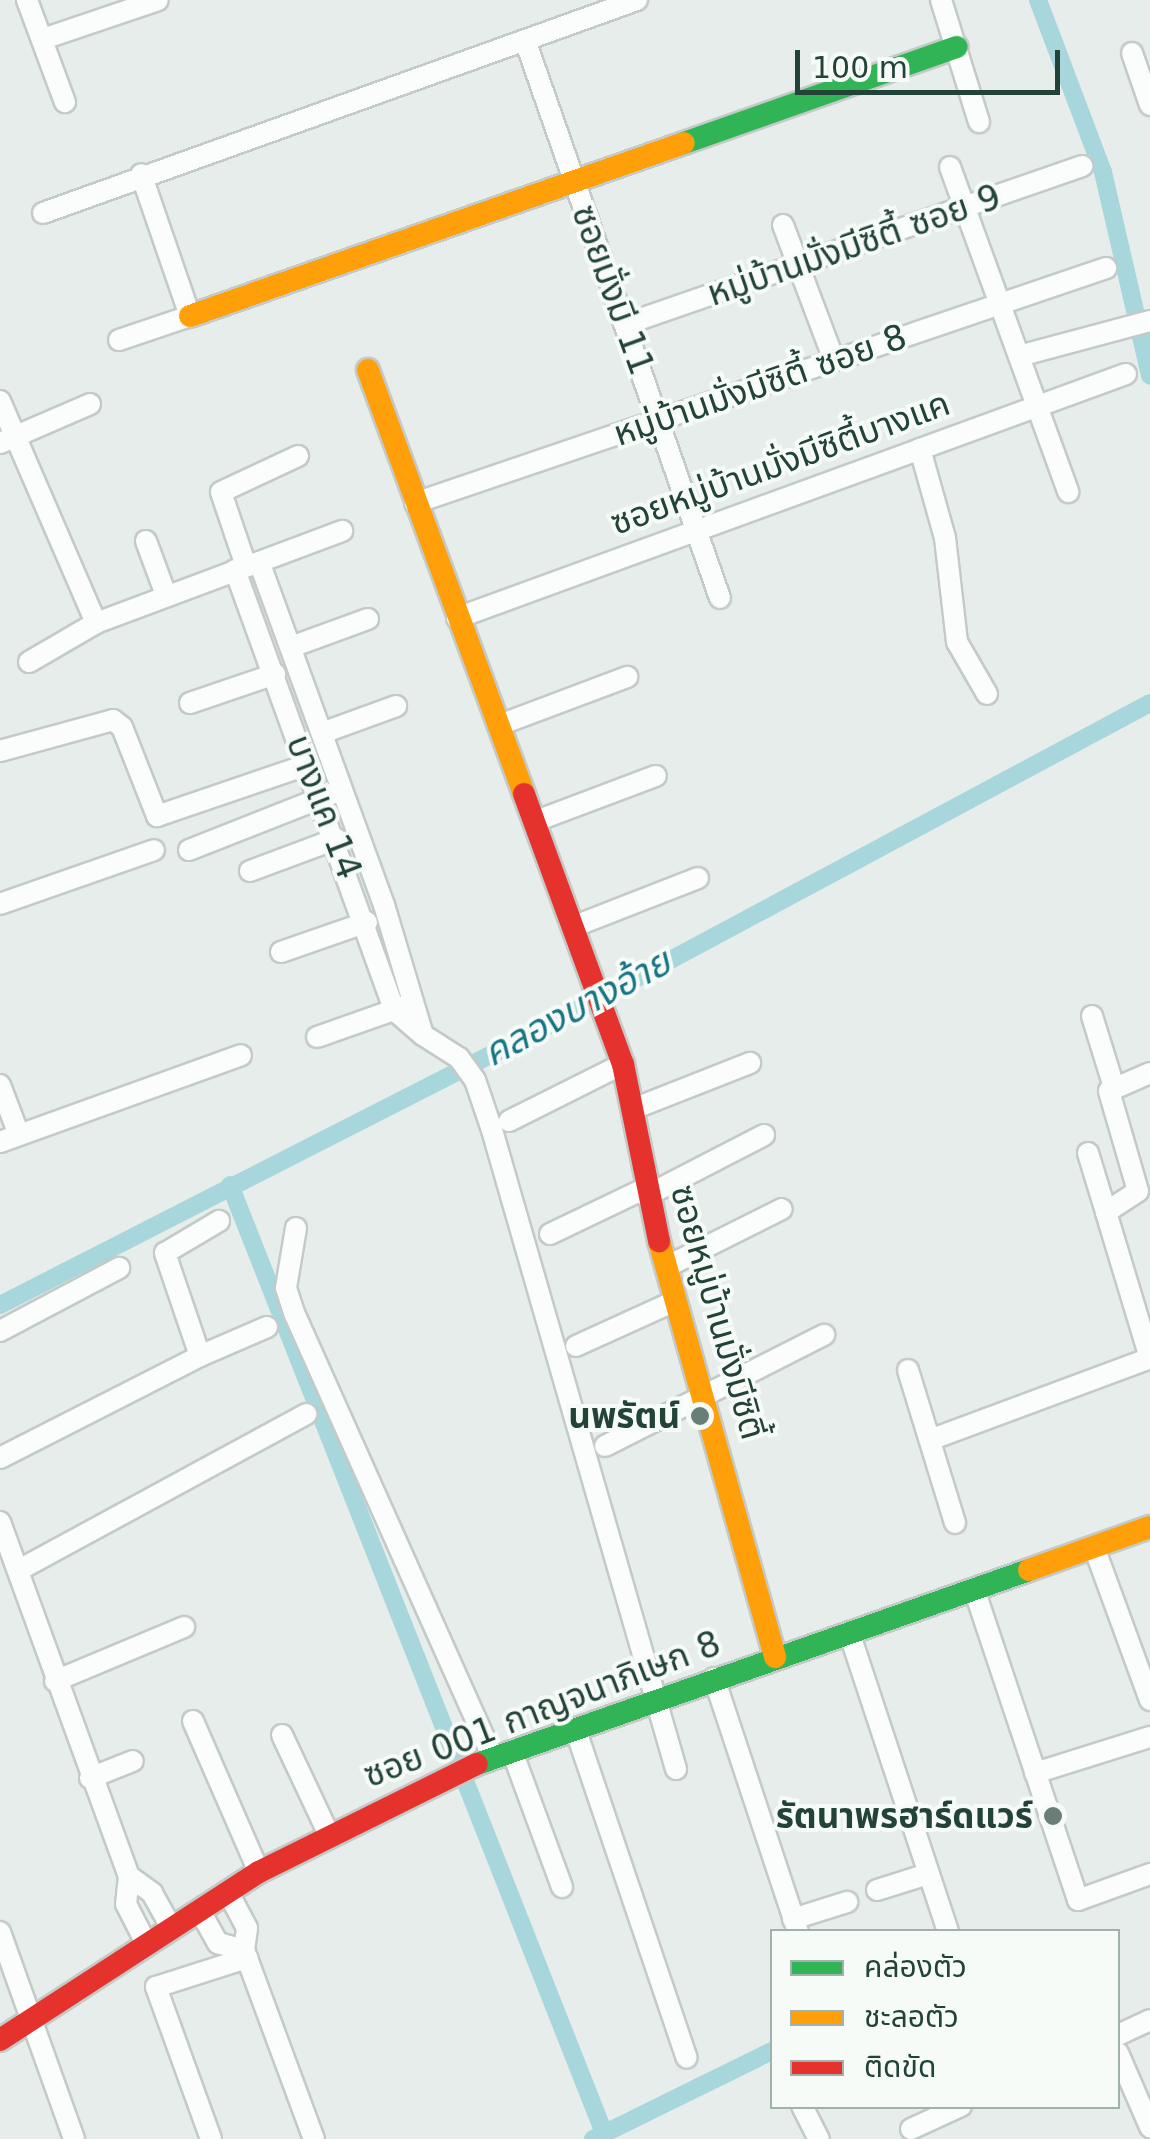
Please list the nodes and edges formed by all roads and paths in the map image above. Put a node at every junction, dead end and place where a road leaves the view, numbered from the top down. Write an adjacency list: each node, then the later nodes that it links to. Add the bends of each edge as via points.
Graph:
1 (27, 0): 5 (street)
2 (158, 0): 5 (street)
3 (636, 0): 6 (street)
4 (941, 0): 7 (street)
5 (43, 39): 9 (street)
6 (525, 40): 14 (street); 15 (street, ซอยมั่งมี 11)
7 (957, 47): 11 (street); 15 (street)
8 (1132, 53): 10 (street)
9 (65, 102)
10 (1150, 106)
11 (979, 122)
12 (1082, 166): 16 (street, หมู่บ้านมั่งมีซิตี้ ซอย 9)
13 (950, 167): 16 (street)
14 (141, 174): 17 (street); 22 (street)
15 (574, 180): 22 (street); 24 (street, ซอยมั่งมี 11)
16 (965, 207): 19 (street, หมู่บ้านมั่งมีซิตี้ ซอย 9); 21 (street)
17 (43, 213)
18 (783, 225): 19 (street)
19 (798, 264): 24 (street, หมู่บ้านมั่งมีซิตี้ ซอย 9); 27 (street)
20 (1106, 268): 21 (street, หมู่บ้านมั่งมีซิตี้ ซอย 8)
21 (998, 303): 26 (street); 27 (street, หมู่บ้านมั่งมีซิตี้ ซอย 8)
22 (190, 316): 25 (street)
23 (1150, 321): 26 (street)
24 (626, 324): 33 (street, ซอยมั่งมี 11)
25 (119, 340)
26 (1018, 356): 32 (street)
27 (834, 360): 33 (street, หมู่บ้านมั่งมีซิตี้ ซอย 8)
28 (368, 370): 38 (street)
29 (1126, 374): 32 (street, ซอยหมู่บ้านมั่งมีซิตี้บางแค)
30 (0, 402): 34 (street)
31 (90, 404): 34 (street)
32 (1037, 407): 35 (street, ซอยหมู่บ้านมั่งมีซิตี้บางแค); 37 (street)
33 (661, 420): 38 (street, หมู่บ้านมั่งมีซิตี้ ซอย 8); 40 (street, ซอยมั่งมี 11)
34 (7, 440): 47 (street)
35 (920, 449): 40 (street, ซอยหมู่บ้านมั่งมีซิตี้บางแค); 52 (street, via 945,538 957,642)
36 (298, 456): 42 (street, via 221,492)
37 (1068, 492)
38 (415, 503): 45 (street)
39 (342, 531): 42 (street)
40 (698, 531): 44 (street, ซอยมั่งมี 11); 45 (street, ซอยหมู่บ้านมั่งมีซิตี้บางแค)
41 (146, 541): 43 (street)
42 (247, 566): 43 (street); 48 (street, บางแค 14); 50 (street, บางแค 14)
43 (166, 595): 47 (street)
44 (720, 598)
45 (458, 618): 55 (street)
46 (368, 619): 48 (street)
47 (96, 622): 49 (street)
48 (291, 648): 56 (street, บางแค 14)
49 (30, 662)
50 (275, 674): 53 (street); 58 (street, บางแค 14)
51 (627, 677): 55 (street)
52 (986, 694)
53 (190, 703)
54 (396, 706): 56 (street)
55 (502, 724): 62 (street)
56 (322, 733): 60 (street, บางแค 14)
57 (0, 752): 58 (street, via 113,720 122,726 157,816)
58 (307, 764): 61 (street, บางแค 14)
59 (656, 776): 62 (street)
60 (341, 790): 61 (street); 69 (street, บางแค 14)
61 (319, 798): 63 (street, บางแค 14); 65 (street)
62 (536, 821): 71 (street)
63 (336, 839): 66 (street); 70 (street, บางแค 14)
64 (154, 850): 68 (street)
65 (189, 850)
66 (250, 871)
67 (698, 878): 71 (street)
68 (0, 904)
69 (384, 905): 70 (street); 73 (street, บางแค 14)
70 (365, 917): 72 (street); 74 (street, บางแค 14)
71 (575, 926): 80 (street, ซอยหมู่บ้านมั่งมีซิตี้)
72 (281, 952)
73 (416, 1002): 74 (street); 76 (street, บางแค 14)
74 (394, 1010): 76 (street); 77 (street)
75 (1092, 1016): 83 (street)
76 (422, 1035): 120 (street, via 459,1058 475,1080)
77 (317, 1037)
78 (241, 1055): 87 (street)
79 (750, 1063): 84 (street)
80 (623, 1064): 84 (street, ซอยหมู่บ้านมั่งมีซิตี้); 85 (street)
81 (1150, 1073): 83 (street)
82 (0, 1085): 87 (street)
83 (1114, 1087): 91 (street, via 1107,1097 1138,1190)
84 (633, 1109): 89 (street, ซอยหมู่บ้านมั่งมีซิตี้)
85 (509, 1121)
86 (764, 1135): 89 (street)
87 (10, 1139)
88 (1088, 1154): 91 (street)
89 (646, 1193): 94 (street); 95 (street, ซอยหมู่บ้านมั่งมีซิตี้)
90 (782, 1209): 95 (street)
91 (1106, 1212): 106 (street, via 1150,1358)
92 (219, 1221): 102 (street, via 166,1253)
93 (296, 1228): 126 (street, via 286,1288 296,1315)
94 (550, 1234)
95 (668, 1266): 97 (street, ซอยหมู่บ้านมั่งมีซิตี้)
96 (119, 1268): 99 (street)
97 (675, 1301): 101 (street); 104 (street, ซอยหมู่บ้านมั่งมีซิตี้)
98 (267, 1327): 102 (street)
99 (0, 1331)
100 (824, 1335): 104 (street)
101 (576, 1346)
102 (200, 1356): 108 (street)
103 (908, 1370): 106 (street)
104 (704, 1397): 107 (street); 117 (street, ซอยหมู่บ้านมั่งมีซิตี้)
105 (306, 1414): 113 (street)
106 (930, 1440): 110 (street)
107 (605, 1446)
108 (0, 1458)
109 (0, 1522): 113 (street)
110 (955, 1523)
111 (1150, 1527): 112 (street, ซอย 001 กาญจนาภิเษก 8)
112 (1094, 1547): 114 (street, ซอย 001 กาญจนาภิเษก 8); 121 (street)
113 (19, 1570): 119 (street)
114 (974, 1590): 116 (street, ซอย 001 กาญจนาภิเษก 8); 129 (street)
115 (184, 1628): 119 (street)
116 (849, 1632): 117 (street, ซอย 001 กาญจนาภิเษก 8); 133 (street)
117 (775, 1657): 118 (street, ซอย 001 กาญจนาภิเษก 8)
118 (714, 1678): 120 (street, ซอย 001 กาญจนาภิเษก 8); 141 (street)
119 (55, 1681): 130 (street)
120 (652, 1700): 123 (street, ซอย 001 กาญจนาภิเษก 8); 128 (street)
121 (1150, 1700)
122 (193, 1721): 132 (street)
123 (575, 1728): 126 (street, ซอย 001 กาญจนาภิเษก 8); 151 (street)
124 (282, 1735): 131 (street, via 304,1796)
125 (1150, 1737): 129 (street)
126 (502, 1754): 131 (street, ซอย 001 กาญจนาภิเษก 8, via 391,1800); 136 (street)
127 (132, 1761): 130 (street)
128 (676, 1769)
129 (1035, 1773): 134 (street, via 1078,1900)
130 (90, 1778): 135 (street)
131 (329, 1835): 132 (street, ซอย 001 กาญจนาภิเษก 8)
132 (259, 1872): 138 (street, ซอย 001 กาญจนาภิเษก 8)
133 (928, 1874): 137 (street); 143 (street)
134 (1150, 1874)
135 (128, 1876): 142 (street, via 152,1893); 145 (street, via 126,1904)
136 (562, 1887)
137 (876, 1890)
138 (228, 1893): 140 (street, ซอย 001 กาญจนาภิเษก 8); 146 (street, via 247,1928)
139 (847, 1902): 141 (street)
140 (200, 1910): 142 (street, ซอย 001 กาญจนาภิเษก 8); 146 (street, via 218,1944)
141 (795, 1925)
142 (172, 1929): 145 (street, ซอย 001 กาญจนาภิเษก 8)
143 (947, 1929)
144 (0, 1932): 148 (street)
145 (146, 1944): 148 (street, ซอย 001 กาญจนาภิเษก 8)
146 (245, 1954): 158 (street, via 156,1987); 159 (street)
147 (1150, 2020): 149 (street)
148 (32, 2021): 150 (street, ซอย 001 กาญจนาภิเษก 8); 157 (street)
149 (1120, 2034)
150 (0, 2040)
151 (687, 2058)
152 (1120, 2058): 155 (street)
153 (804, 2109): 160 (street)
154 (931, 2113): 156 (street)
155 (1150, 2127)
156 (911, 2129)
157 (74, 2139)
158 (211, 2139)
159 (314, 2139)
160 (820, 2139)

